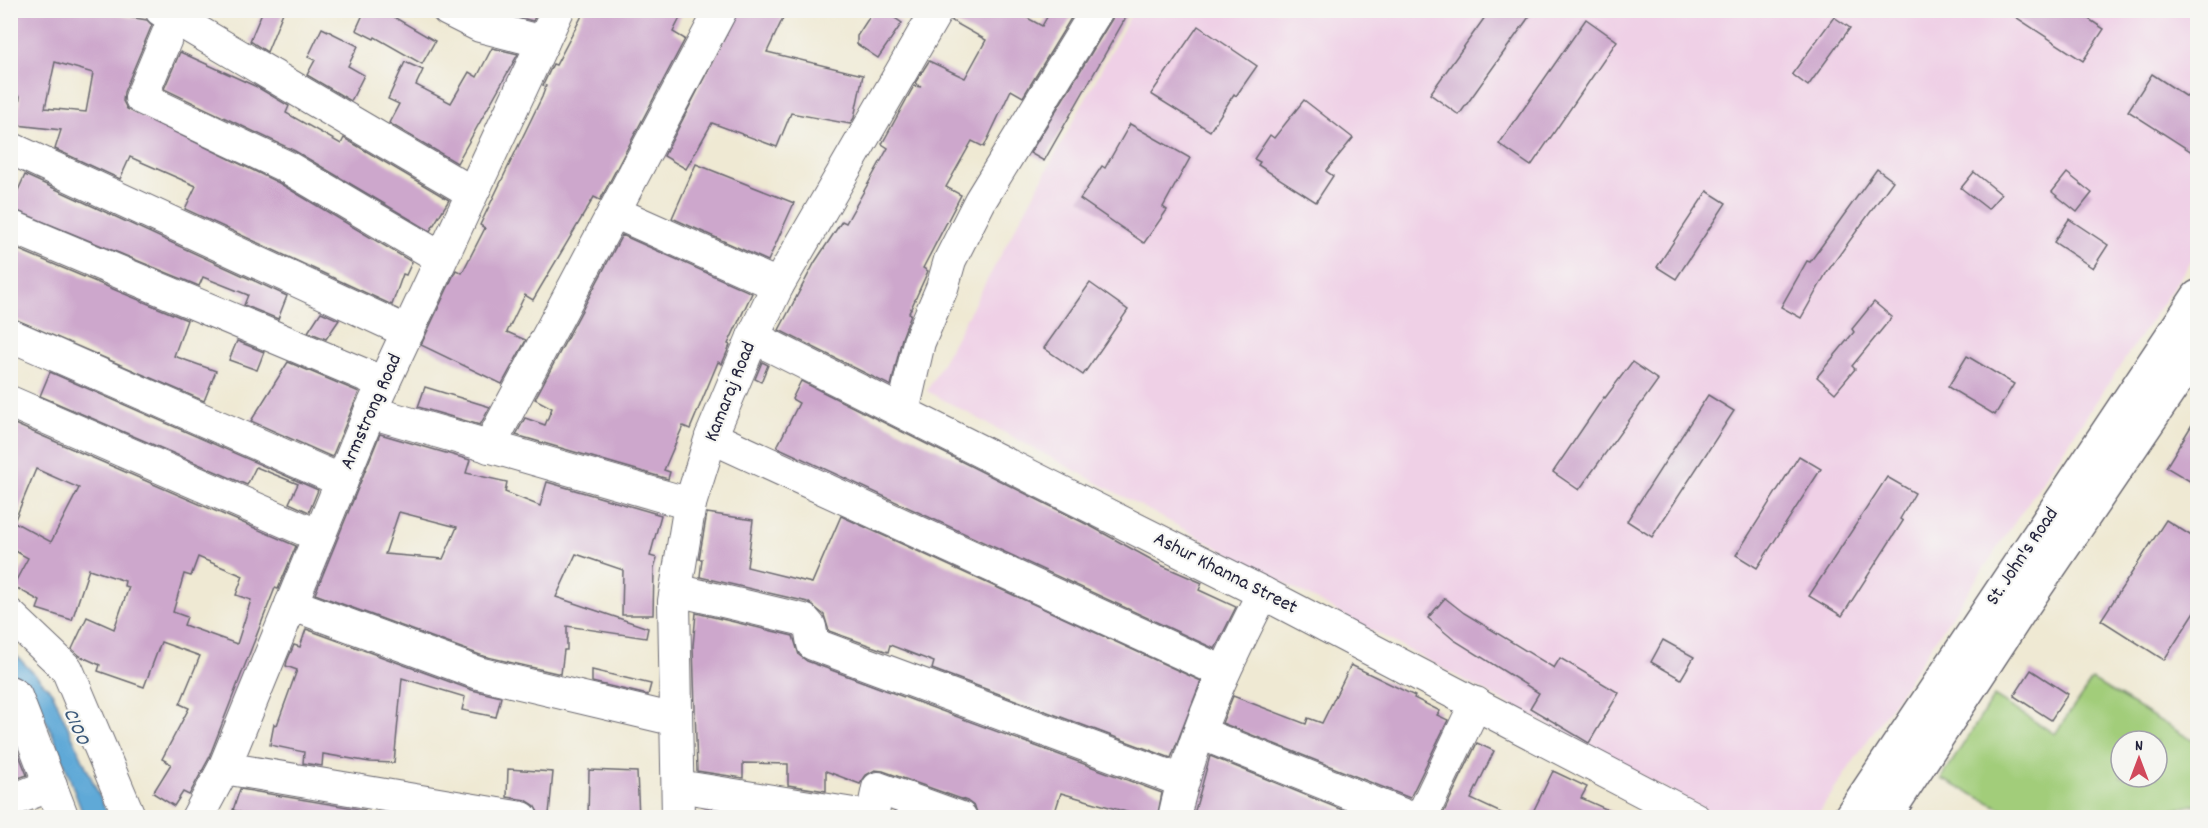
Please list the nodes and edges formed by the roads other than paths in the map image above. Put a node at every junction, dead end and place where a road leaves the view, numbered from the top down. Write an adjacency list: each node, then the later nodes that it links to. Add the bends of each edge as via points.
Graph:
1 (448, 10): 7 (street, via 480,26)
2 (558, 10): 7 (street, Armstrong Road)
3 (721, 10): 10 (street)
4 (1097, 10): 22 (street, via 980,201 950,260 919,342)
5 (929, 13): 13 (street, Kamaraj Road)
6 (168, 15): 9 (street); 12 (street, via 141,98 288,167)
7 (543, 42): 9 (street, Armstrong Road)
8 (10, 148): 15 (street)
9 (471, 192): 12 (street, Armstrong Road)
10 (614, 212): 13 (street); 24 (street)
11 (10, 226): 19 (street)
12 (441, 258): 15 (street, Armstrong Road)
13 (778, 285): 17 (street, Kamaraj Road)
14 (2198, 297): 52 (main road, St. John's Road)
15 (408, 332): 19 (street, Armstrong Road)
16 (10, 335): 25 (street)
17 (753, 337): 22 (street, Ashur Khanna Street); 23 (street, Kamaraj Road)
18 (2198, 348): 53 (main road, St. John's Road)
19 (384, 383): 21 (street, Armstrong Road)
20 (10, 402): 27 (street)
21 (370, 412): 24 (street); 25 (street, Armstrong Road)
22 (903, 412): 29 (street, Ashur Khanna Street)
23 (711, 437): 26 (street, Kamaraj Road); 32 (street)
24 (489, 447): 26 (street)
25 (342, 481): 27 (street, Armstrong Road)
26 (690, 504): 28 (street, Kamaraj Road)
27 (319, 536): 30 (street, Armstrong Road)
28 (676, 590): 35 (street, Kamaraj Road); 38 (street, via 804,620 810,627 813,644)
29 (1263, 594): 32 (street); 34 (street, Ashur Khanna Street)
30 (291, 604): 35 (street, via 478,673); 37 (street, Armstrong Road)
31 (10, 615): 43 (street, via 67,669)
32 (1222, 672): 36 (street)
33 (10, 692): 39 (street, via 16,696)
34 (1476, 703): 50 (street); 51 (street, Ashur Khanna Street)
35 (676, 720): 40 (street, Kamaraj Road)
36 (1200, 733): 38 (street); 49 (street)
37 (224, 768): 44 (street, Armstrong Road); 45 (street)
38 (1182, 781): 48 (street)
39 (51, 786): 41 (street); 42 (street)
40 (678, 786): 46 (street, Kamaraj Road); 47 (street, via 872,817 878,788)
41 (10, 801)
42 (63, 818)
43 (130, 818)
44 (197, 818)
45 (522, 818)
46 (678, 818)
47 (961, 818)
48 (1174, 818)
49 (1411, 818)
50 (1421, 818)
51 (1694, 818)
52 (1850, 818)
53 (1884, 818)

